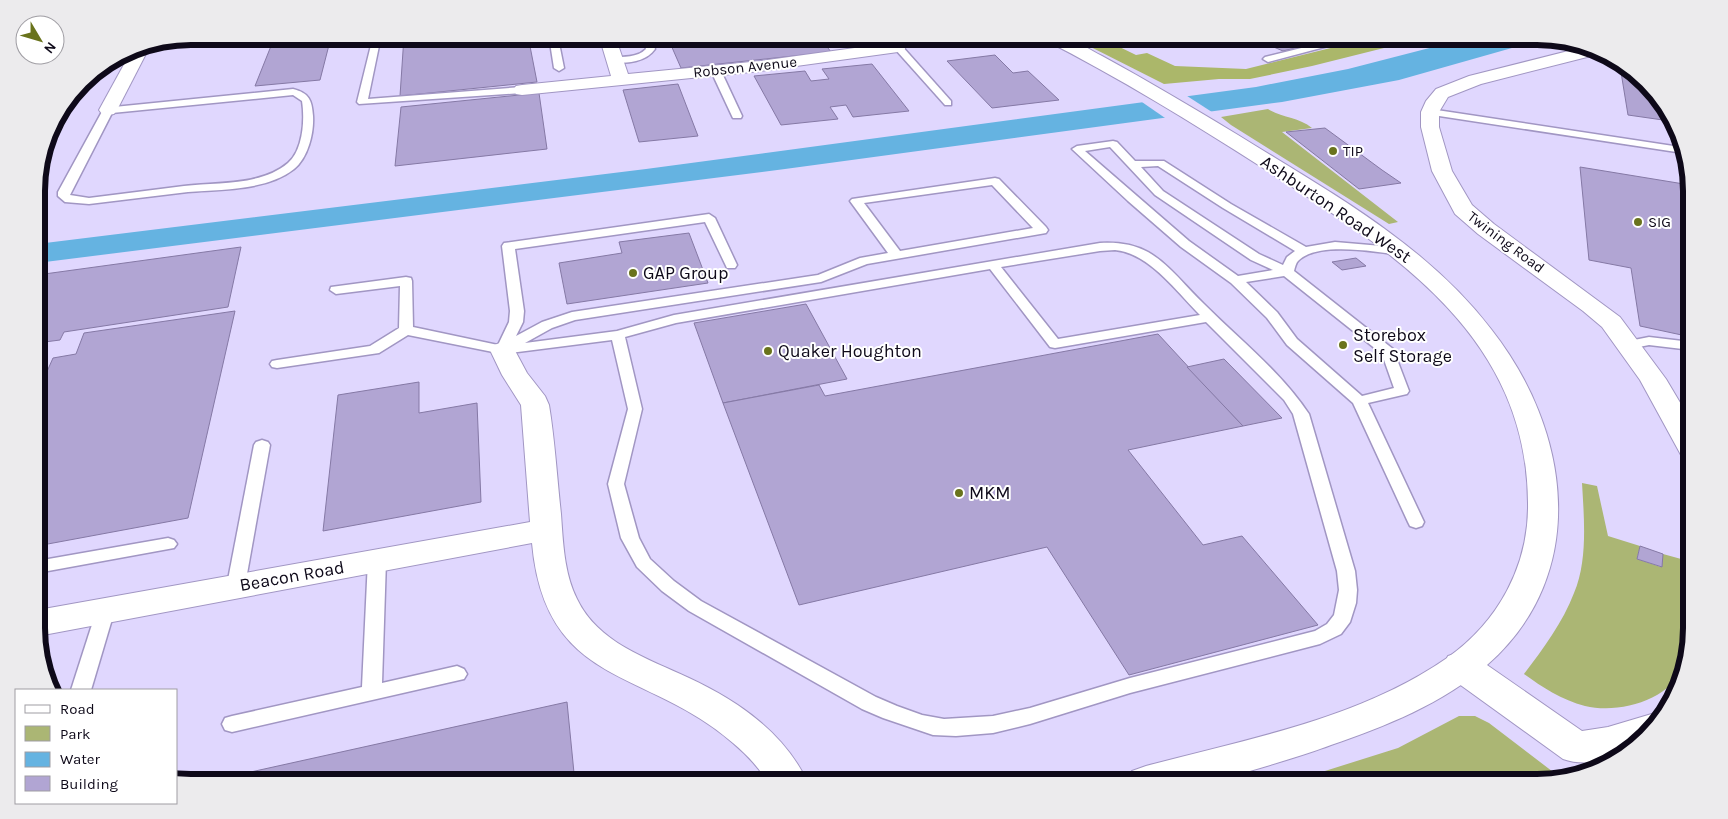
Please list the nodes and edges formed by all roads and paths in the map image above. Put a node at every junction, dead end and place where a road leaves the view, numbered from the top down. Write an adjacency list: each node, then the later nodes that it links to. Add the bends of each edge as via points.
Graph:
1 (375, 45): 15 (lane, via 362,102)
2 (555, 45): 12 (lane)
3 (610, 45): 11 (street)
4 (649, 45): 11 (lane, via 648,53)
5 (1066, 45): 23 (street, Ashburton Road West, via 1150,88)
6 (1325, 45): 10 (lane)
7 (898, 47): 13 (street, Robson Avenue); 16 (lane)
8 (1585, 53): 18 (street, via 1475,80 1442,94)
9 (134, 57): 17 (street)
10 (1268, 59)
11 (615, 60): 14 (street)
12 (559, 68)
13 (716, 70): 14 (street, Robson Avenue); 19 (lane)
14 (622, 80): 15 (street, Robson Avenue)
15 (522, 90)
16 (948, 103)
17 (108, 110): 17 (lane, via 64,192 69,200 89,201 248,182 276,174 301,154 309,118 307,98 286,92)
18 (1430, 112): 20 (lane); 33 (street, Twining Road, via 1430,127 1442,171 1462,209 1602,314)
19 (737, 116)
20 (1677, 149)
21 (1131, 164): 22 (lane, via 1160,163); 27 (lane, via 1159,193 1255,257); 28 (lane, via 1113,144 1077,149 1186,244)
22 (1304, 251): 23 (lane, via 1329,247); 27 (lane, via 1292,257 1287,264)
23 (1401, 251): 48 (street, Ashburton Road West, via 1451,297 1490,346 1524,402 1535,433 1543,473 1543,530 1536,566 1520,602 1496,635)
24 (897, 256): 24 (lane, via 955,246 1042,230 995,181 856,200); 35 (lane, via 864,261 821,278 572,316 547,325)
25 (731, 265): 35 (lane, via 709,218 508,246 517,311 516,322)
26 (993, 265): 30 (lane, via 1100,247 1128,247 1146,254); 30 (lane, via 1055,344); 32 (lane, via 674,318)
27 (1287, 272): 28 (lane); 37 (lane, via 1388,352 1402,391)
28 (1236, 280): 37 (lane, via 1272,315 1292,342)
29 (336, 290): 31 (lane, via 406,281)
30 (1210, 317): 32 (lane, via 1290,397 1301,414 1346,572 1347,603 1343,617 1334,629 1320,637 986,726 954,728 897,716 869,703 695,606 643,563 630,538 616,484 635,409)
31 (406, 330): 35 (lane); 36 (lane, via 374,350)
32 (618, 335): 35 (lane)
33 (1629, 345): 34 (lane, via 1649,341); 38 (street, Twining Road)
34 (1683, 345)
35 (503, 350): 41 (street, via 535,405)
36 (277, 364)
37 (1359, 401): 40 (lane)
38 (1683, 432)
39 (262, 444): 45 (lane)
40 (1416, 522)
41 (546, 530): 43 (street, Beacon Road); 55 (street, via 558,596 570,619 589,642 612,659 717,709 746,731)
42 (168, 544): 44 (lane)
43 (377, 560): 45 (street, Beacon Road); 51 (lane)
44 (45, 566)
45 (236, 585): 46 (street, Beacon Road)
46 (106, 609): 47 (street, Beacon Road); 50 (lane)
47 (45, 621)
48 (1461, 666): 54 (street); 56 (street, Ashburton Road West, via 1415,694 1368,716)
49 (457, 674): 51 (lane)
50 (81, 689)
51 (372, 693): 52 (lane)
52 (232, 724)
53 (1637, 734): 54 (street, via 1608,743)
54 (1589, 756)
55 (783, 774)
56 (1174, 774)

